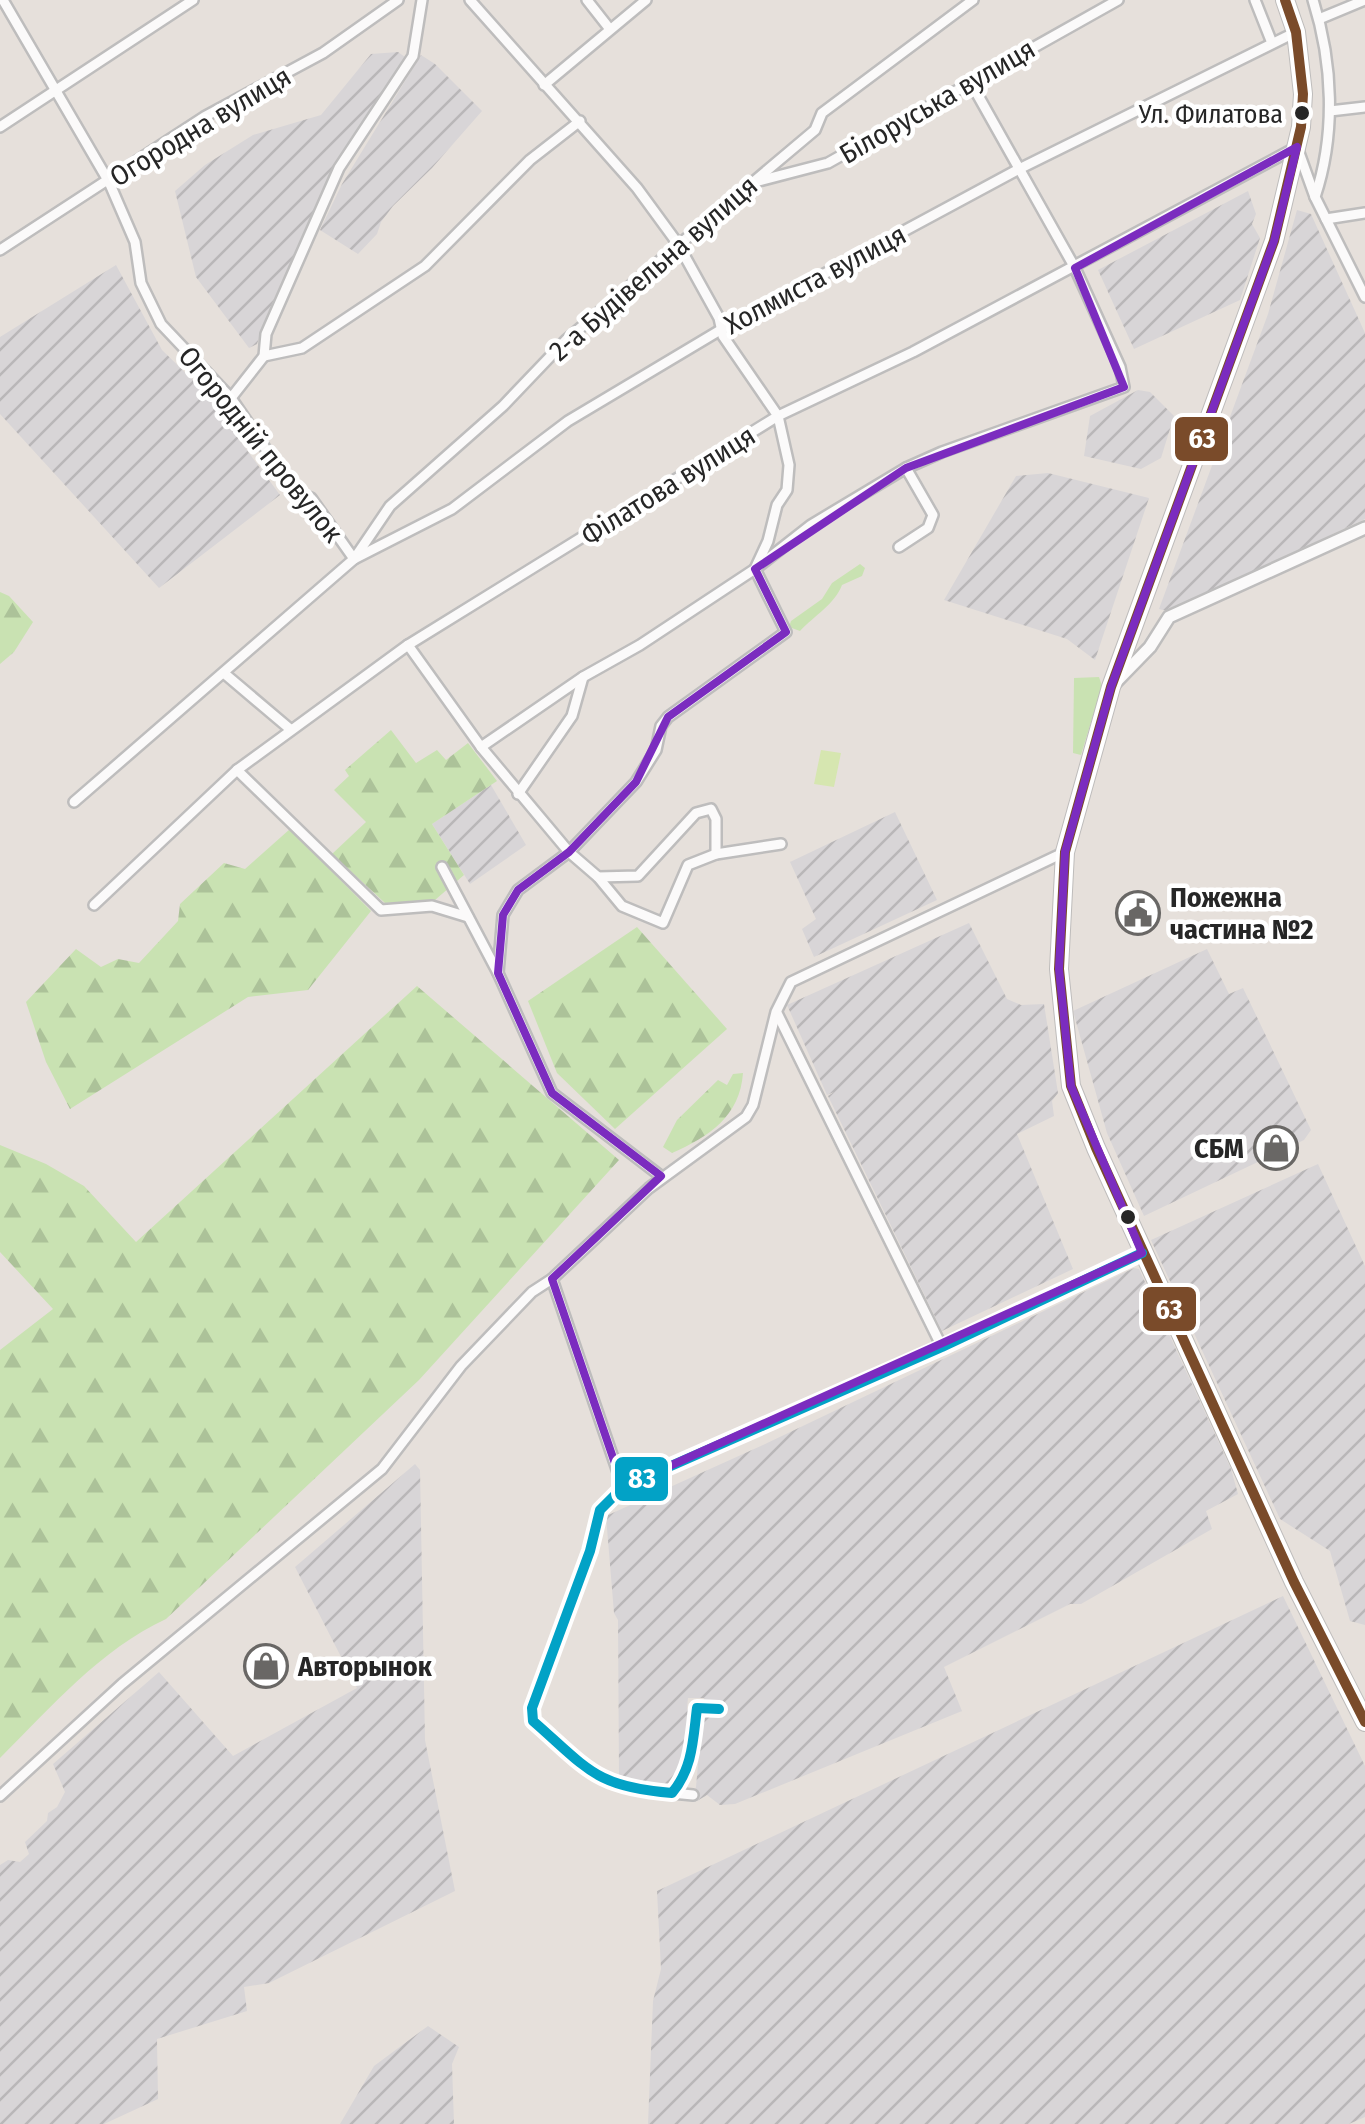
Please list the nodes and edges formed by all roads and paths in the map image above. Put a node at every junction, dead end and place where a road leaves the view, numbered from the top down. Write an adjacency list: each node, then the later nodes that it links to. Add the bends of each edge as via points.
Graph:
1 (193, 0): 20 (street)
2 (398, 0): 27 (street, Огородна вулиця)
3 (422, 0): 37 (street, via 412,56 339,168 266,334)
4 (470, 0): 19 (street)
5 (587, 0): 15 (street)
6 (646, 0): 15 (street)
7 (973, 0): 28 (street, 2-а Будівельна вулиця, via 822,114 815,130)
8 (1118, 0): 18 (street, Білоруська вулиця)
9 (1255, 0): 17 (street)
10 (1285, 0): 16 (main road)
11 (1313, 0): 14 (street)
12 (1365, 0): 14 (street)
13 (6, 3): 20 (street, Огородній провулок)
14 (1319, 19): 22 (street)
15 (609, 28): 19 (street)
16 (1296, 32): 17 (street, Холмиста вулиця); 25 (main road, via 1304,94)
17 (1272, 43): 26 (street, Холмиста вулиця)
18 (970, 83): 26 (street); 28 (street, Білоруська вулиця, via 828,163)
19 (544, 85): 23 (street)
20 (57, 90): 24 (street); 27 (street, Огородній провулок)
21 (1365, 107): 22 (street)
22 (1330, 112): 29 (street)
23 (580, 121): 32 (street); 37 (street, via 530,160 426,266 302,348)
24 (0, 127)
25 (1297, 146): 29 (street); 34 (street, Філатова вулиця); 48 (main road, via 1274,241)
26 (1019, 170): 34 (street); 36 (street, Холмиста вулиця)
27 (109, 182): 33 (street, Огородна вулиця); 38 (street, Огородній провулок, via 135,242 141,283 162,324)
28 (748, 183): 32 (street, 2-а Будівельна вулиця)
29 (1314, 197): 31 (street)
30 (1365, 213): 31 (street)
31 (1326, 219): 35 (street)
32 (678, 244): 36 (street); 43 (street, 2-а Будівельна вулиця, via 390,506)
33 (0, 250)
34 (1075, 268): 39 (street, Філатова вулиця); 40 (street, via 1124,387)
35 (1365, 297)
36 (722, 329): 39 (street); 43 (street, Холмиста вулиця, via 568,421 452,509)
37 (264, 356): 38 (street)
38 (231, 398): 43 (street, Огородній провулок, via 295,492 311,498)
39 (778, 416): 44 (street, via 787,490); 45 (street, Філатова вулиця)
40 (906, 468): 42 (street, via 932,515 928,528); 44 (street)
41 (1365, 528): 48 (street, via 1169,618)
42 (899, 546)
43 (354, 559): 46 (street, Огородній провулок)
44 (755, 568): 47 (street); 55 (street, via 786,632 668,716 636,782)
45 (408, 645): 49 (street, Філатова вулиця); 50 (street)
46 (225, 674): 49 (street); 53 (street, Огородній провулок)
47 (583, 678): 50 (street); 52 (street, via 572,716)
48 (1111, 687): 56 (main road)
49 (290, 730): 51 (street, Філатова вулиця)
50 (482, 747): 52 (street)
51 (238, 770): 60 (street, Філатова вулиця); 61 (street, via 381,910 432,906)
52 (518, 794): 55 (street)
53 (74, 802)
54 (780, 844): 57 (street)
55 (569, 852): 59 (street); 62 (street, via 518,890 503,915)
56 (1065, 852): 63 (street, via 791,982); 65 (main road, via 1059,969 1071,1086)
57 (716, 854): 59 (street, via 688,865 663,923 622,906); 59 (street, via 711,809 696,813 638,876)
58 (442, 867): 61 (street)
59 (598, 877)
60 (94, 905)
61 (468, 917): 62 (street)
62 (498, 972): 64 (street, via 552,1093)
63 (776, 1012): 64 (street, via 746,1117); 67 (street)
64 (662, 1177): 66 (street)
65 (1142, 1253): 67 (street); 70 (main road)
66 (552, 1278): 68 (street); 73 (street, via 460,1366 382,1469 122,1684)
67 (942, 1346): 68 (street)
68 (623, 1487): 71 (street, via 600,1510 533,1721 606,1782)
69 (719, 1709): 71 (street, via 696,1708 689,1763)
70 (1365, 1722)
71 (672, 1792): 72 (street)
72 (693, 1795)
73 (0, 1796)

